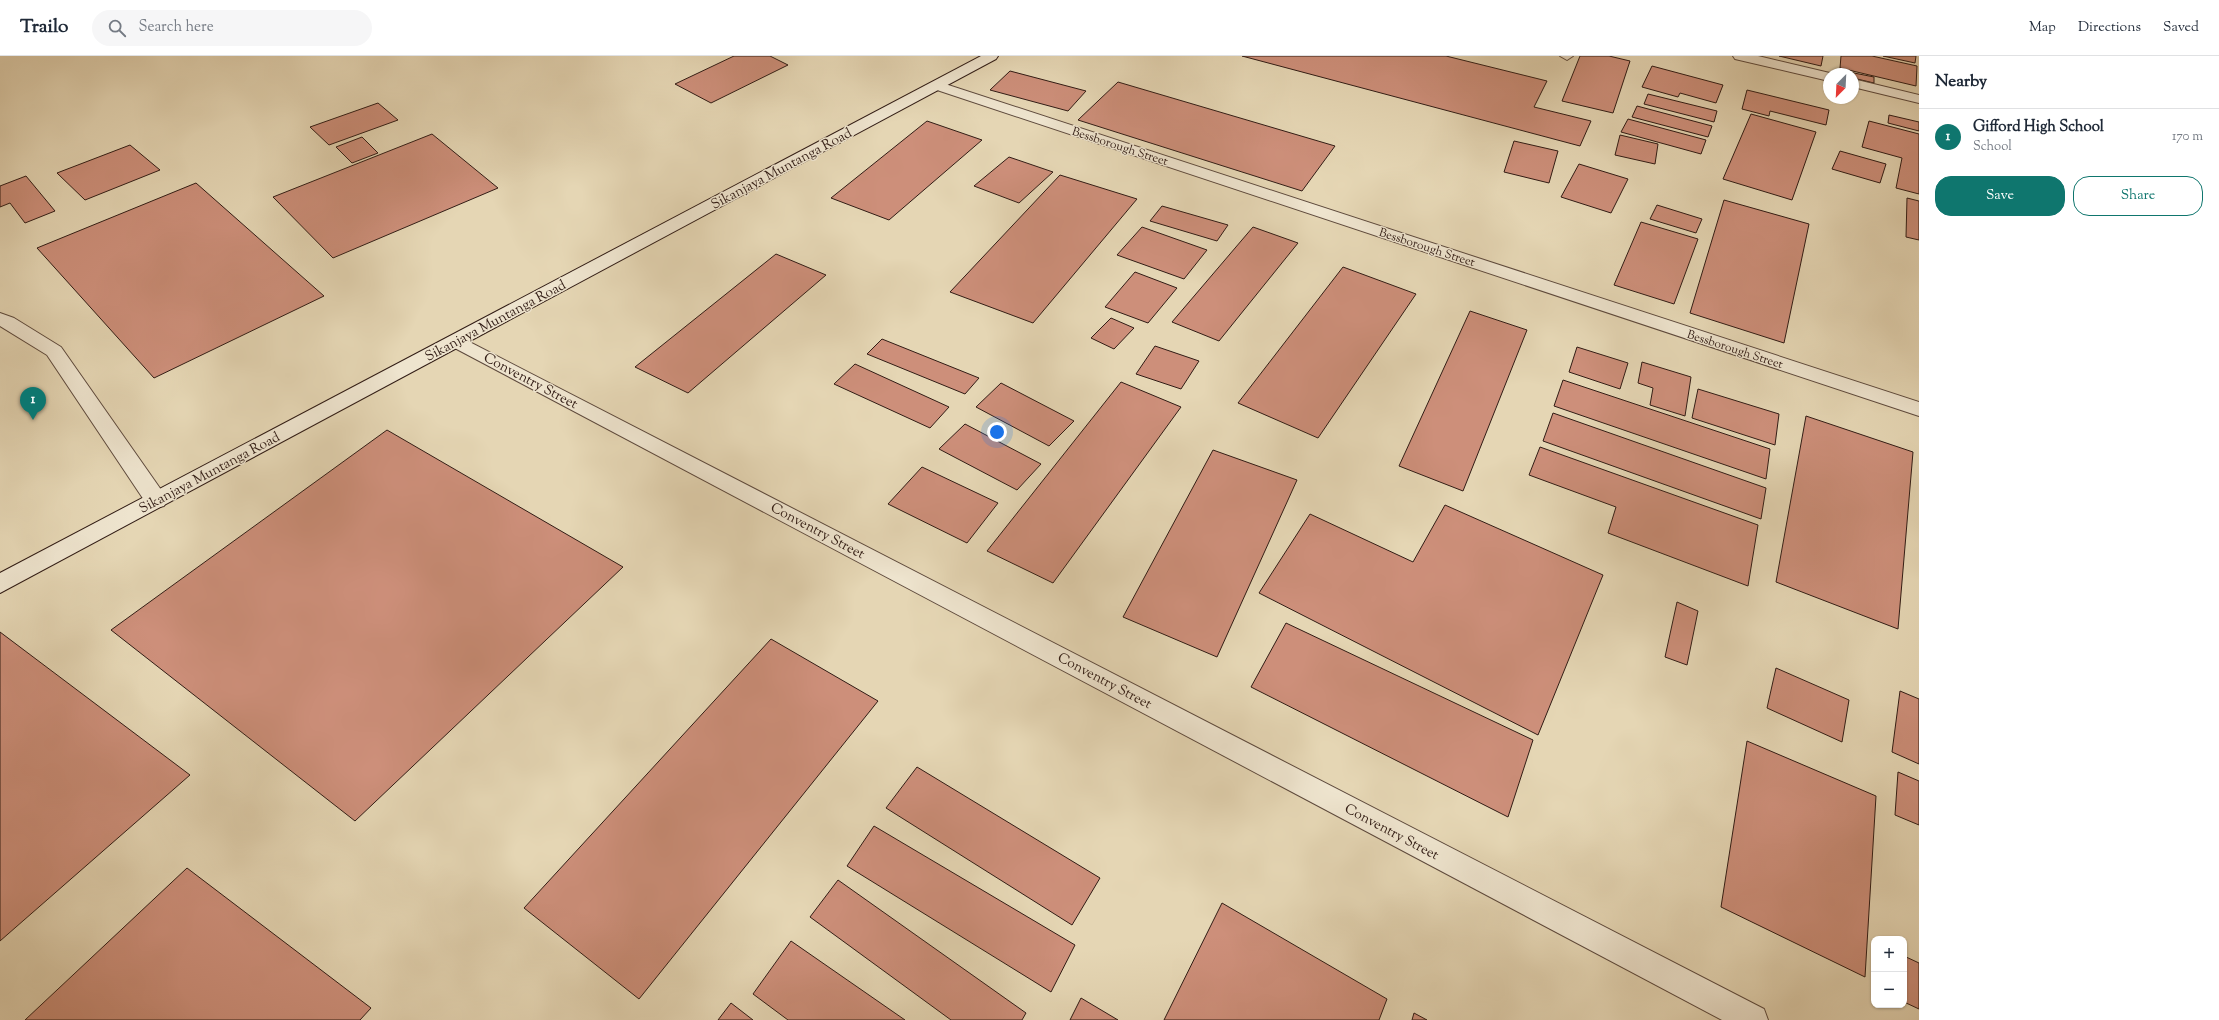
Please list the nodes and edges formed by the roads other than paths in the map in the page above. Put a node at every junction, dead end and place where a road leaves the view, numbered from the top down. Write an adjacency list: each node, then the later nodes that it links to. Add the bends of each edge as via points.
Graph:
1 (991, 56): 5 (street, Sikanjaya Muntanga Road)
2 (1740, 56): 3 (street)
3 (1823, 76)
4 (1859, 84): 6 (street)
5 (936, 86): 8 (street, Sikanjaya Muntanga Road); 9 (street, Bessborough Street)
6 (1919, 99)
7 (0, 319): 10 (street, via 54,351)
8 (456, 341): 10 (street, Sikanjaya Muntanga Road); 12 (street, Conventry Street)
9 (1919, 409)
10 (156, 500): 11 (street, Sikanjaya Muntanga Road)
11 (0, 584)
12 (1753, 1020)

